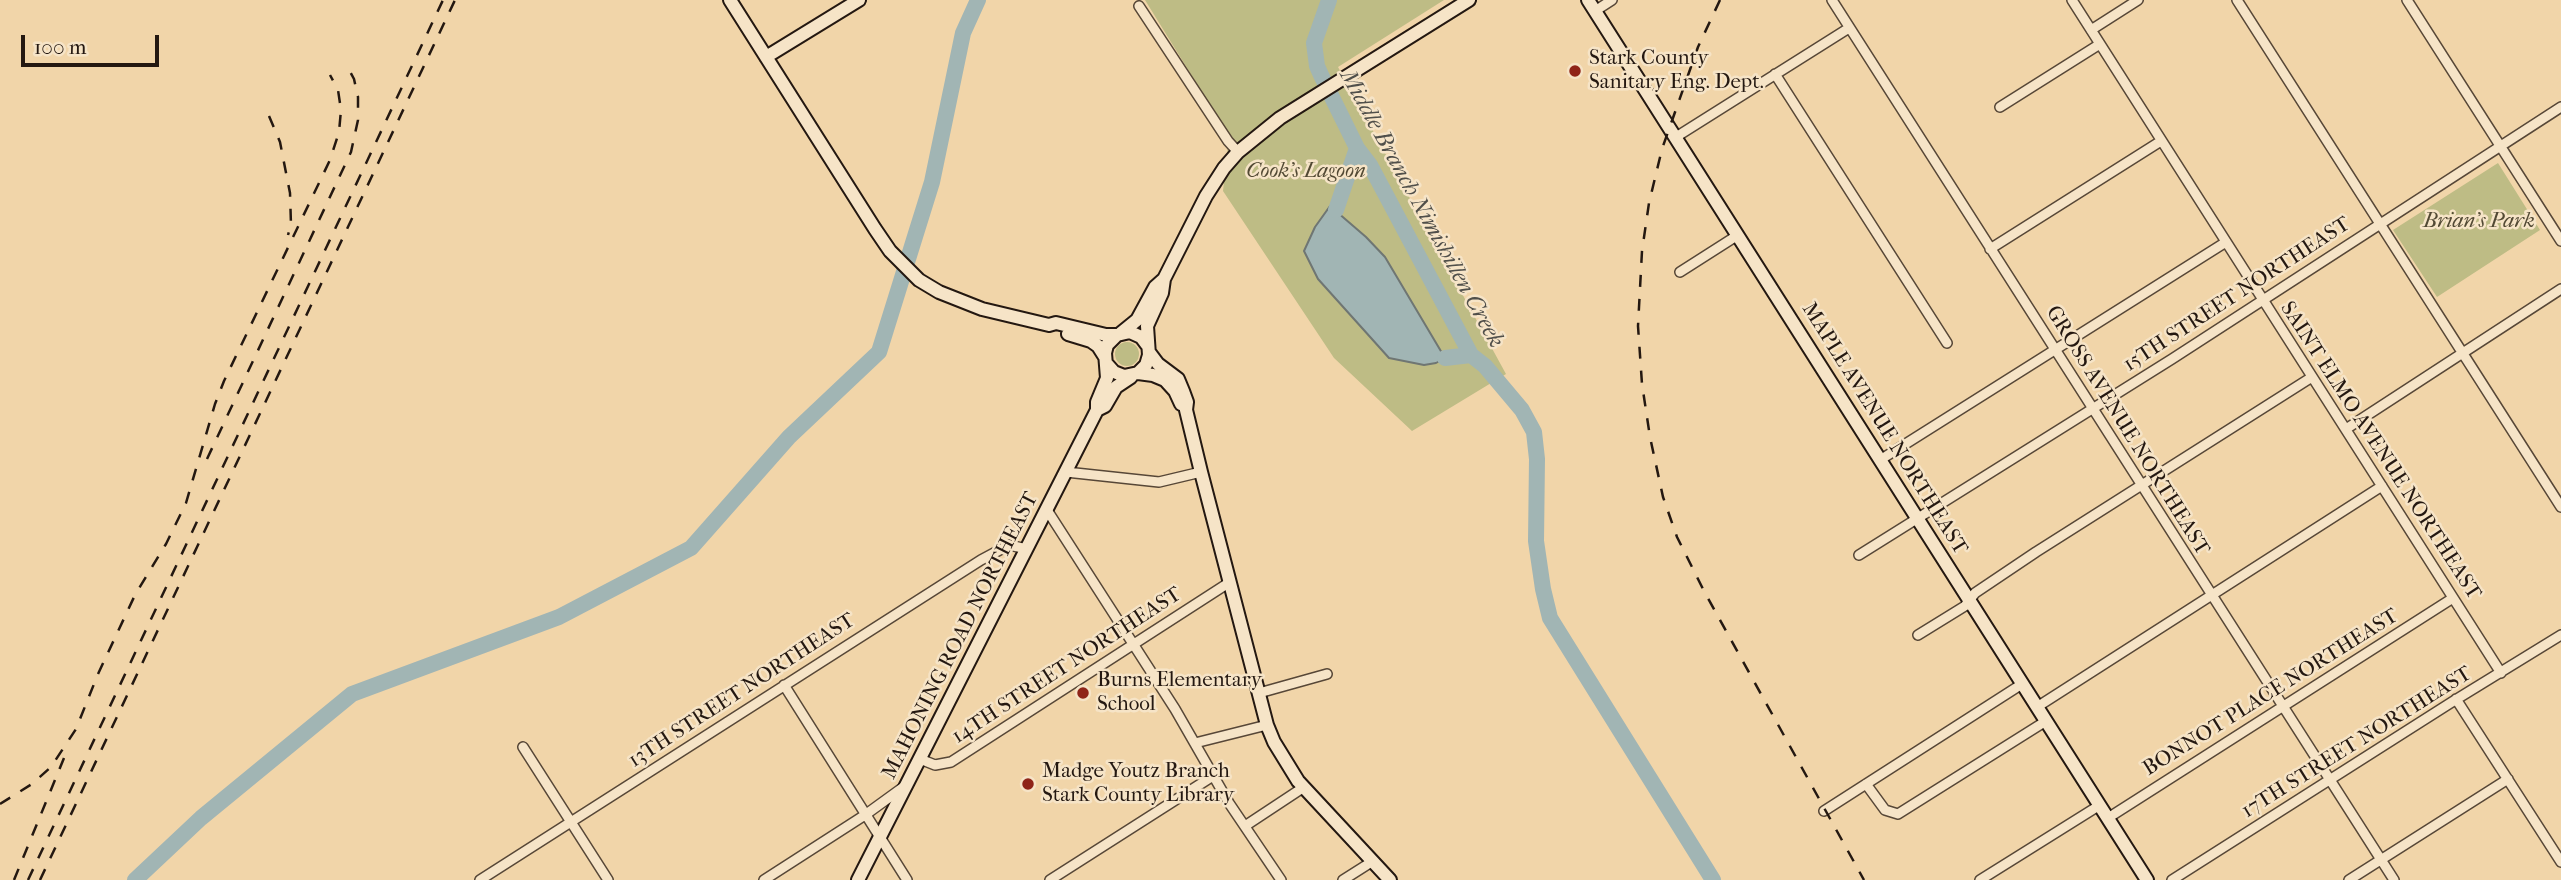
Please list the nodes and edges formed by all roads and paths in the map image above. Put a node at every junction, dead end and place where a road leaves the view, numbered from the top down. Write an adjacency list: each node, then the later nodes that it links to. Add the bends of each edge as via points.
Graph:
1 (730, 0): 15 (street)
2 (859, 0): 15 (street)
3 (1469, 0): 22 (street, via 1269,126)
4 (1612, 0): 10 (street)
5 (1832, 0): 12 (street, GROSS AVENUE NORTHEAST)
6 (2072, 0): 13 (street, SAINT ELMO AVENUE NORTHEAST)
7 (2138, 0): 13 (street)
8 (2237, 0): 23 (street)
9 (2407, 0): 21 (street)
10 (1592, 5): 19 (street, MAPLE AVENUE NORTHEAST)
11 (1139, 6): 22 (street)
12 (1849, 27): 16 (street); 27 (street, GROSS AVENUE NORTHEAST)
13 (2091, 30): 14 (street, SAINT ELMO AVENUE NORTHEAST)
14 (2100, 44): 17 (street); 20 (street, SAINT ELMO AVENUE NORTHEAST)
15 (766, 57): 32 (street, via 890,251 919,279 962,302)
16 (1775, 74): 19 (street); 34 (street)
17 (2000, 107)
18 (2561, 107): 21 (street, 15TH STREET NORTHEAST)
19 (1676, 137): 24 (street, MAPLE AVENUE NORTHEAST)
20 (2161, 141): 26 (street, SAINT ELMO AVENUE NORTHEAST); 27 (street)
21 (2500, 146): 23 (street, 15TH STREET NORTHEAST); 25 (street)
22 (1238, 152): 29 (street, via 1206,196)
23 (2380, 224): 31 (street, 15TH STREET NORTHEAST); 37 (street)
24 (1738, 235): 28 (street); 45 (street, MAPLE AVENUE NORTHEAST)
25 (2561, 241)
26 (2226, 242): 31 (street, SAINT ELMO AVENUE NORTHEAST); 36 (street)
27 (1990, 249): 36 (street, GROSS AVENUE NORTHEAST)
28 (1680, 272)
29 (1164, 279): 33 (street, via 1154,287 1138,319); 35 (street, via 1148,324)
30 (2561, 289): 37 (street)
31 (2263, 300): 40 (street, SAINT ELMO AVENUE NORTHEAST); 41 (street, 15TH STREET NORTHEAST)
32 (1049, 325): 33 (street); 38 (street, via 1054,331 1091,341)
33 (1119, 334): 35 (street, via 1135,334); 38 (street, via 1107,345)
34 (1947, 343)
35 (1148, 349): 39 (street, via 1146,365); 43 (street, via 1180,382)
36 (2055, 349): 41 (street, GROSS AVENUE NORTHEAST); 45 (street)
37 (2462, 353): 44 (street); 50 (street)
38 (1105, 360): 39 (street, via 1117,374); 42 (street, MAHONING ROAD NORTHEAST, via 1106,380)
39 (1136, 374): 42 (street, MAHONING ROAD NORTHEAST, via 1116,387 1105,406); 43 (street, via 1165,380)
40 (2312, 377): 44 (street, SAINT ELMO AVENUE NORTHEAST); 48 (street)
41 (2092, 408): 48 (street, GROSS AVENUE NORTHEAST); 52 (street, 15TH STREET NORTHEAST)
42 (1097, 410): 46 (street, MAHONING ROAD NORTHEAST)
43 (1186, 410): 47 (street)
44 (2346, 429): 49 (street, SAINT ELMO AVENUE NORTHEAST)
45 (1880, 460): 52 (street, MAPLE AVENUE NORTHEAST)
46 (1066, 472): 47 (street, via 1159,482); 51 (street, MAHONING ROAD NORTHEAST)
47 (1201, 472): 55 (street)
48 (2141, 485): 56 (street, GROSS AVENUE NORTHEAST); 58 (street)
49 (2382, 486): 56 (street); 57 (street, SAINT ELMO AVENUE NORTHEAST)
50 (2561, 507)
51 (1047, 510): 53 (street, MAHONING ROAD NORTHEAST); 61 (street)
52 (1918, 518): 54 (street, 15TH STREET NORTHEAST); 58 (street, MAPLE AVENUE NORTHEAST)
53 (1027, 549): 65 (street, 13TH STREET NORTHEAST, via 1009,545 981,560); 74 (street, MAHONING ROAD NORTHEAST)
54 (1859, 555)
55 (1230, 582): 61 (street, 14TH STREET NORTHEAST); 66 (street)
56 (2211, 596): 68 (street); 69 (street, GROSS AVENUE NORTHEAST)
57 (2453, 598): 62 (street, SAINT ELMO AVENUE NORTHEAST); 69 (street, BONNOT PLACE NORTHEAST)
58 (1970, 600): 59 (street); 64 (street, MAPLE AVENUE NORTHEAST)
59 (1918, 635)
60 (2561, 635): 62 (street, 17TH STREET NORTHEAST)
61 (1134, 643): 72 (street); 74 (street, 14TH STREET NORTHEAST, via 951,762 935,765)
62 (2501, 673): 67 (street, 17TH STREET NORTHEAST)
63 (1327, 674): 66 (street)
64 (2022, 684): 68 (street, MAPLE AVENUE NORTHEAST); 79 (street)
65 (784, 685): 83 (street); 85 (street, 13TH STREET NORTHEAST)
66 (1259, 693): 71 (street)
67 (2456, 699): 76 (street); 77 (street, 17TH STREET NORTHEAST)
68 (2037, 707): 70 (street, MAPLE AVENUE NORTHEAST)
69 (2283, 707): 77 (street, GROSS AVENUE NORTHEAST); 84 (street, BONNOT PLACE NORTHEAST)
70 (2046, 721): 79 (street, via 1898,814 1885,810); 81 (street, MAPLE AVENUE NORTHEAST)
71 (1267, 724): 72 (street); 80 (street, via 1282,758)
72 (1195, 743): 75 (street)
73 (523, 747): 85 (street)
74 (920, 759): 78 (street, MAHONING ROAD NORTHEAST)
75 (1213, 776): 86 (street); 96 (street)
76 (2508, 779): 88 (street); 89 (street)
77 (2329, 780): 89 (street, GROSS AVENUE NORTHEAST); 102 (street, 17TH STREET NORTHEAST)
78 (909, 783): 83 (street); 87 (street, MAHONING ROAD NORTHEAST)
79 (1866, 784): 82 (street)
80 (1304, 788): 86 (street); 90 (street)
81 (2100, 806): 84 (street, MAPLE AVENUE NORTHEAST); 100 (street)
82 (1824, 811)
83 (865, 815): 87 (street); 93 (street)
84 (2108, 818): 101 (street, MAPLE AVENUE NORTHEAST)
85 (571, 822): 91 (street, 13TH STREET NORTHEAST); 92 (street)
86 (1245, 826): 97 (street)
87 (880, 838): 94 (street, MAHONING ROAD NORTHEAST); 95 (street)
88 (2560, 859)
89 (2381, 860): 103 (street); 104 (street, GROSS AVENUE NORTHEAST)
90 (1373, 861): 98 (street); 99 (street)
91 (480, 880)
92 (608, 880)
93 (764, 880)
94 (858, 880)
95 (908, 880)
96 (1050, 880)
97 (1281, 880)
98 (1343, 880)
99 (1390, 880)
100 (1980, 880)
101 (2147, 880)
102 (2172, 880)
103 (2349, 880)
104 (2394, 880)

